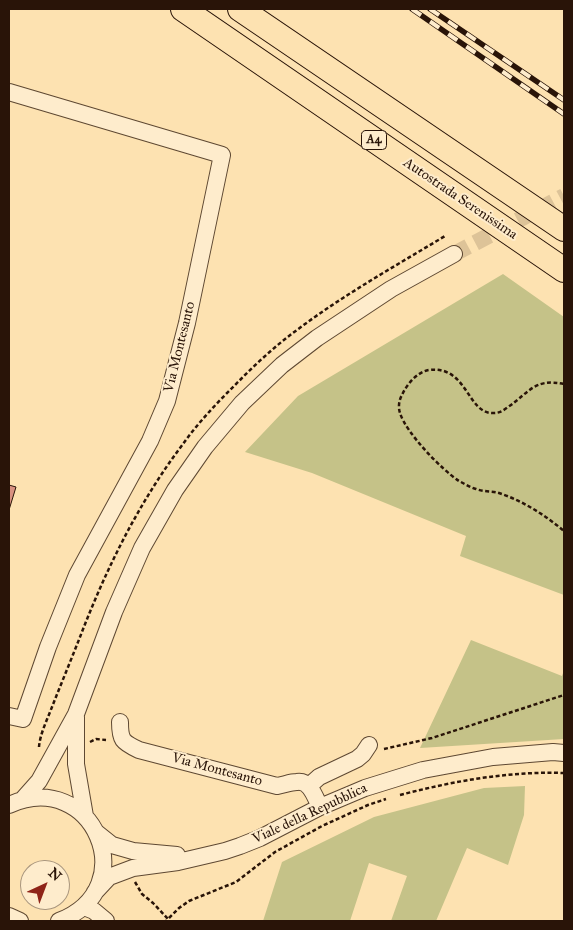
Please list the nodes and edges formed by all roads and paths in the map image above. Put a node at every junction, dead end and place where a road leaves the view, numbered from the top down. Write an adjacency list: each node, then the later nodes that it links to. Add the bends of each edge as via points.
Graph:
1 (183, 9): 7 (highway, Autostrada Serenissima / A4)
2 (240, 9): 4 (highway, A4)
3 (9, 92): 12 (street, Via Montesanto, via 222,154 187,323 167,401 150,441 77,575 22,719)
4 (564, 229)
5 (445, 236): 18 (path, via 337,302 287,337 221,399 183,443 127,532 86,620 39,743 41,751)
6 (454, 254): 11 (street, via 391,289 282,365 242,402 205,447 175,490 142,548)
7 (564, 270)
8 (564, 384): 9 (path, via 544,382 534,386 494,414 479,408 448,372 427,370 411,381 400,397 399,406 409,431 458,480 528,506)
9 (564, 531)
10 (564, 695): 16 (path, via 432,738)
11 (76, 714): 18 (street); 25 (street, via 76,764)
12 (9, 716)
13 (120, 722): 14 (street)
14 (121, 739): 15 (path, via 96,739); 20 (street, Via Montesanto, via 139,750 277,786 298,781)
15 (88, 744)
16 (366, 749): 20 (street, via 357,759 319,777)
17 (564, 753): 24 (street, Viale della Repubblica, via 493,757 423,770)
18 (54, 756): 23 (street, via 39,781)
19 (564, 773): 21 (path, via 485,777)
20 (310, 786): 24 (street)
21 (395, 796)
22 (386, 799): 32 (path, via 322,826 275,852 236,882 189,901)
23 (16, 802): 25 (street, via 39,797 56,799)
24 (320, 806): 27 (street, Viale della Repubblica, via 260,838)
25 (85, 816): 26 (street)
26 (96, 832): 27 (street, Viale della Repubblica, via 112,845 133,852); 29 (street, via 103,862)
27 (204, 855): 28 (street, Viale della Repubblica)
28 (133, 868): 29 (street, Viale della Repubblica, via 109,877); 32 (path, via 136,886)
29 (95, 892): 30 (street)
30 (84, 907): 34 (street); 35 (street)
31 (9, 916): 33 (street)
32 (167, 920)
33 (20, 921)
34 (59, 921)
35 (106, 921)

